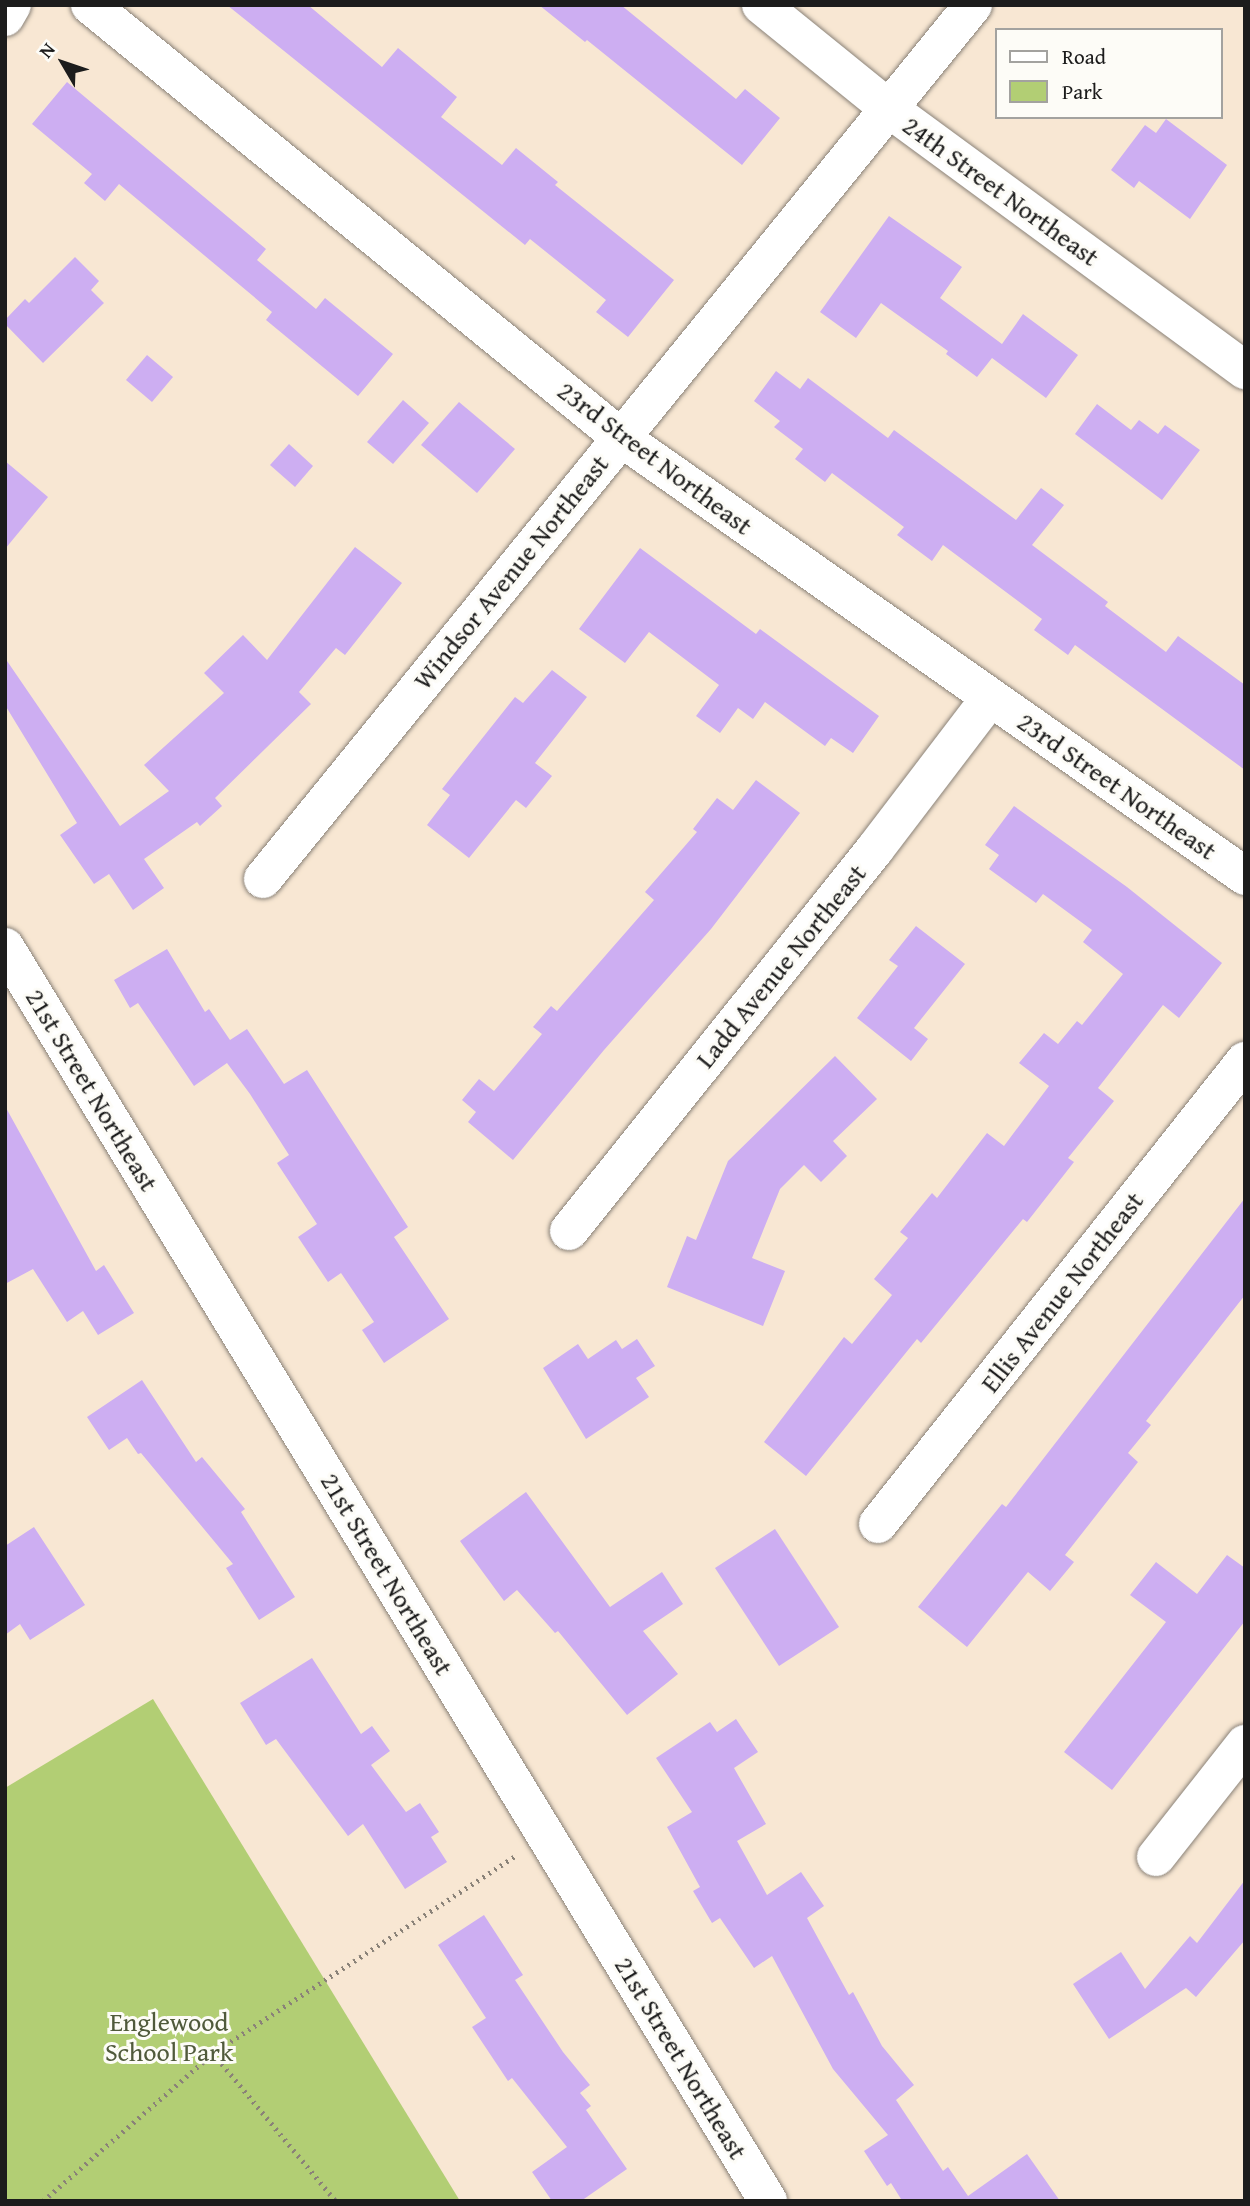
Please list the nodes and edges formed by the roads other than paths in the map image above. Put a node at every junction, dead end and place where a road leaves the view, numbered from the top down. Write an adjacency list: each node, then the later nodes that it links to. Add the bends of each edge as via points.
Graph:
1 (12, 5): 5 (street)
2 (90, 5): 8 (street, 23rd Street Northeast)
3 (761, 5): 6 (street, 24th Street Northeast)
4 (973, 5): 6 (street, Windsor Avenue Northeast)
5 (5, 16)
6 (888, 108): 7 (street, 24th Street Northeast); 8 (street, Windsor Avenue Northeast)
7 (1245, 370)
8 (620, 437): 9 (street, 23rd Street Northeast); 11 (street, Windsor Avenue Northeast)
9 (990, 698): 10 (street, 23rd Street Northeast); 14 (street, Ladd Avenue Northeast)
10 (1245, 876)
11 (263, 879)
12 (5, 947): 18 (street, 21st Street Northeast)
13 (1245, 1061): 15 (street, Ellis Avenue Northeast)
14 (569, 1231)
15 (878, 1524)
16 (1245, 1744): 17 (street)
17 (1156, 1857)
18 (768, 2201)

